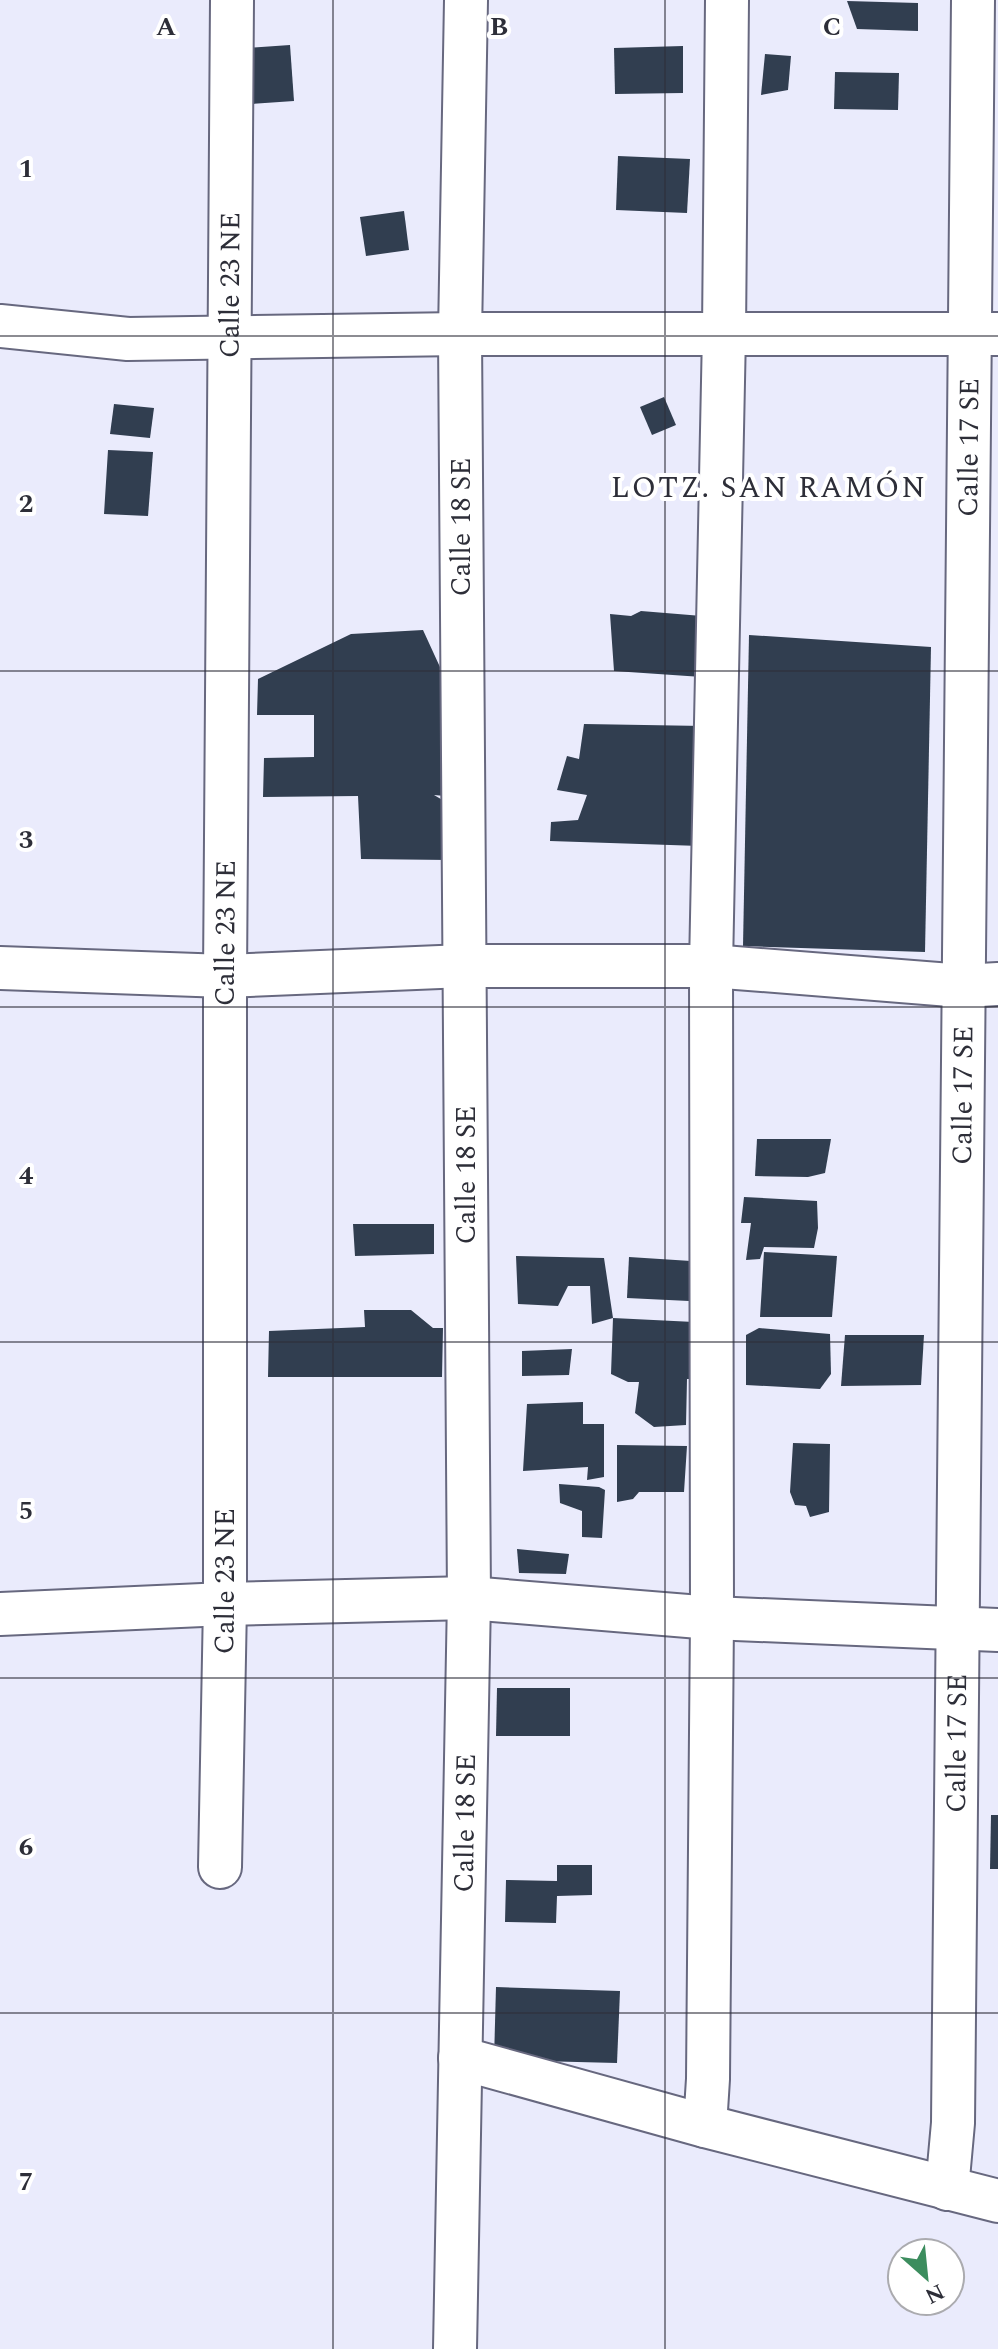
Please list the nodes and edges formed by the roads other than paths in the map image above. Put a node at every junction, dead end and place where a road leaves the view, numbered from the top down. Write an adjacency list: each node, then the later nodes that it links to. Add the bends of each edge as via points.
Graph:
1 (232, 0): 9 (street, Calle 23 NE)
2 (466, 0): 8 (street, Calle 18 SE)
3 (727, 0): 6 (street)
4 (973, 0): 7 (street, Calle 17 SE)
5 (0, 326): 9 (street, via 128,339)
6 (724, 333): 7 (street); 8 (street); 11 (street)
7 (984, 333): 14 (street, Calle 17 SE)
8 (460, 334): 9 (street); 10 (street, Calle 18 SE)
9 (230, 338): 13 (street, Calle 23 NE)
10 (464, 966): 11 (street); 13 (street); 15 (street, Calle 18 SE)
11 (711, 966): 14 (street); 18 (street)
12 (0, 968): 13 (street)
13 (225, 976): 16 (street, Calle 23 NE)
14 (981, 985): 19 (street, Calle 17 SE)
15 (469, 1598): 16 (street); 18 (street); 21 (street, Calle 18 SE)
16 (225, 1604): 17 (street); 20 (street, Calle 23 NE)
17 (0, 1614)
18 (712, 1618): 19 (street); 22 (street)
19 (978, 1629): 23 (street, Calle 17 SE)
20 (220, 1867)
21 (460, 2058): 22 (street); 25 (street, Calle 18 SE)
22 (705, 2126): 23 (street)
23 (947, 2189): 24 (street)
24 (998, 2201)
25 (455, 2349)

